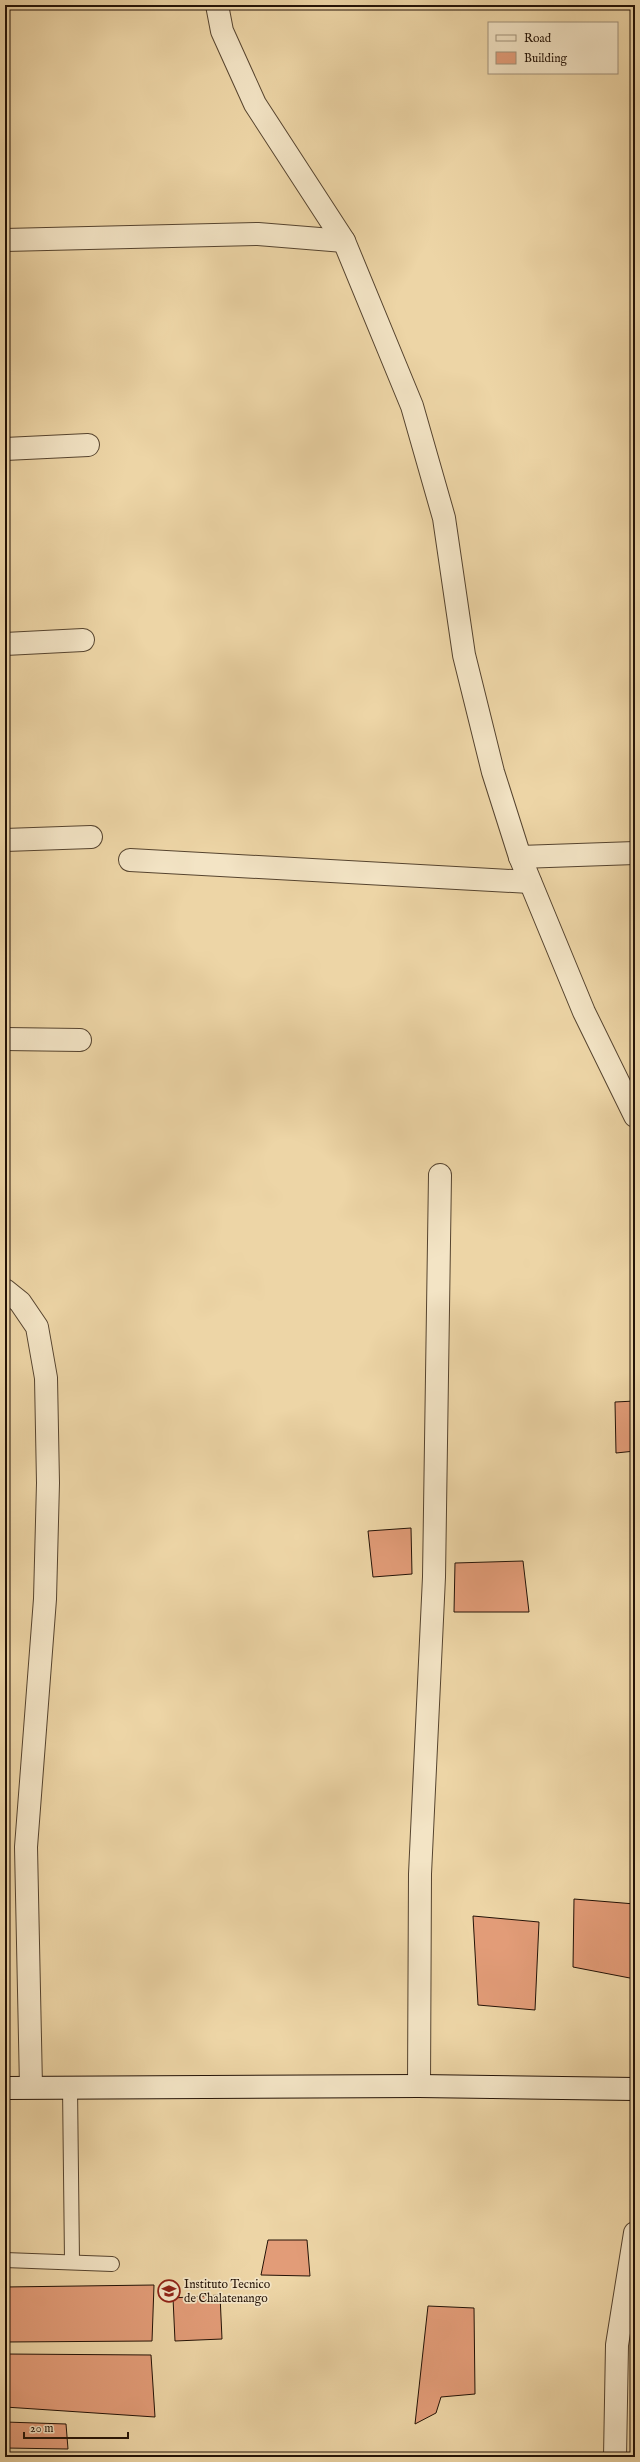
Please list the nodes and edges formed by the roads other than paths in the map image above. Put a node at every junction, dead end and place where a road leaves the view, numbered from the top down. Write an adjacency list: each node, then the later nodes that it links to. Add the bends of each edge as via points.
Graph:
1 (217, 5): 3 (street, via 222,31 255,104)
2 (5, 240): 3 (street, via 258,234)
3 (344, 241): 11 (street, via 412,406 444,518 464,655 493,772)
4 (88, 446): 5 (street)
5 (5, 449)
6 (84, 640): 7 (street)
7 (5, 644)
8 (91, 837): 9 (street)
9 (5, 840)
10 (635, 853): 11 (street)
11 (520, 857): 13 (street)
12 (130, 860): 13 (street)
13 (530, 882): 16 (street, via 584,1012)
14 (5, 1039): 15 (street)
15 (80, 1040)
16 (635, 1116)
17 (440, 1175): 19 (street, via 434,1577 420,1874)
18 (5, 1290): 20 (street, via 20,1302 37,1327 46,1378 48,1483 45,1599 26,1847)
19 (419, 2086): 21 (street); 23 (street)
20 (30, 2087): 21 (street); 22 (street)
21 (70, 2087): 26 (lane)
22 (5, 2088)
23 (635, 2089)
24 (635, 2233): 28 (street, via 617,2345)
25 (5, 2260): 26 (lane)
26 (72, 2261): 27 (lane)
27 (112, 2264)
28 (614, 2457)

